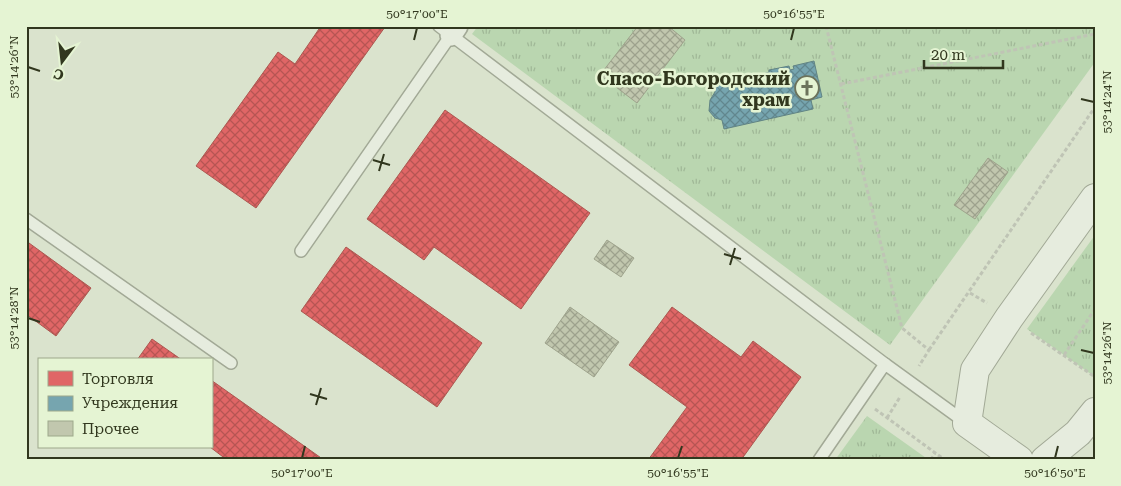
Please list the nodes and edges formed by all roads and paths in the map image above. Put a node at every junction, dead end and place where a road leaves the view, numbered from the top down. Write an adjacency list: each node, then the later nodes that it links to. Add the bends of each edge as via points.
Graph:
1 (826, 26): 4 (path)
2 (449, 29): 8 (lane); 13 (lane)
3 (1095, 34): 4 (path)
4 (841, 84): 10 (path, via 902,328)
5 (1095, 108): 10 (path)
6 (1095, 198): 18 (street, via 975,370)
7 (26, 218): 12 (lane)
8 (301, 251)
9 (1095, 309): 11 (path)
10 (929, 350): 14 (path)
11 (1064, 355)
12 (231, 363)
13 (885, 364): 14 (lane); 15 (lane)
14 (910, 381): 17 (path); 18 (lane)
15 (861, 398): 17 (path); 20 (lane)
16 (1095, 412): 24 (street, via 1078,433)
17 (887, 418): 19 (path)
18 (967, 423): 23 (street)
19 (935, 453): 21 (path); 22 (path)
20 (819, 460)
21 (930, 460)
22 (945, 460)
23 (1019, 460)
24 (1045, 460)

